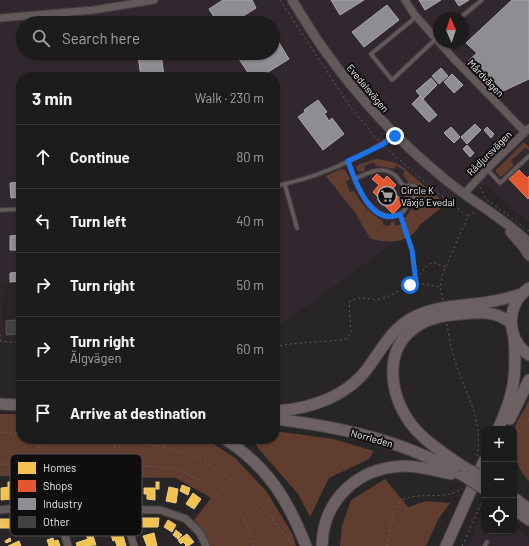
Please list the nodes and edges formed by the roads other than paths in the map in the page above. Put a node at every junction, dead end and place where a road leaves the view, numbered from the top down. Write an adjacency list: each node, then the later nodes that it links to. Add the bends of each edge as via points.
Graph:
1 (154, 0): 6 (street, via 94,10)
2 (292, 0): 14 (street, Evedalsvägen, via 324,50 354,90)
3 (405, 0): 8 (street, Mårdvägen)
4 (482, 0): 5 (lane)
5 (467, 12)
6 (24, 16)
7 (16, 17): 9 (street)
8 (416, 17): 10 (street, Mårdvägen); 11 (lane, via 371,54 392,80)
9 (0, 18)
10 (433, 33)
11 (433, 41)
12 (448, 48): 13 (street, Mårdvägen)
13 (528, 132): 17 (street, Rådjursvägen)
14 (395, 136): 16 (lane); 22 (street, Evedalsvägen)
15 (529, 156): 17 (lane, via 500,183)
16 (348, 161): 18 (lane); 19 (lane)
17 (486, 169): 22 (street, Rådjursvägen)
18 (354, 179): 21 (lane, via 381,170 394,174); 23 (lane, via 373,209 388,217 400,214 408,204)
19 (285, 185): 20 (lane); 27 (lane)
20 (280, 186)
21 (404, 186): 23 (lane); 23 (lane, via 414,185 419,190 417,197)
22 (464, 194): 24 (street, Evedalsvägen)
23 (408, 199)
24 (480, 206): 28 (street, Evedalsvägen); 29 (street, Evedalsvägen, via 510,232)
25 (16, 209): 26 (lane)
26 (0, 210)
27 (297, 228)
28 (529, 243)
29 (529, 256)
30 (527, 290): 31 (main road, via 514,308); 39 (highway, via 499,301 442,308 421,314 404,323 392,334 364,374 346,390 310,405)
31 (511, 323): 32 (main road); 46 (highway, via 487,312 436,318 416,326 407,334 394,358 392,370 395,389 407,417 412,425)
32 (514, 337): 33 (main road, via 518,345); 42 (main road, via 516,366 513,388)
33 (529, 355)
34 (529, 380): 43 (main road)
35 (0, 399): 36 (highway)
36 (16, 399)
37 (0, 404): 38 (highway)
38 (16, 404)
39 (280, 412)
40 (280, 414): 46 (highway, Norrleden, via 374,432 418,447)
41 (280, 420): 46 (highway, Norrleden, via 321,425 372,437)
42 (499, 426)
43 (507, 426)
44 (231, 444): 63 (highway, via 259,466 271,480 288,505)
45 (484, 462): 65 (main road)
46 (463, 471): 47 (highway, bridge); 49 (highway, bridge); 64 (highway, via 408,466 382,470 358,479 331,506 322,534)
47 (481, 476)
48 (481, 484): 66 (main road)
49 (481, 486)
50 (517, 500): 53 (highway)
51 (10, 509): 54 (street)
52 (142, 509): 62 (street, via 160,510 186,519 200,533)
53 (529, 509)
54 (0, 510)
55 (517, 510): 56 (highway)
56 (529, 520)
57 (65, 536): 60 (street)
58 (131, 536): 61 (street)
59 (487, 542): 67 (lane)
60 (68, 546)
61 (134, 546)
62 (206, 546)
63 (306, 546)
64 (322, 546)
65 (446, 546)
66 (454, 546)
67 (485, 546)

